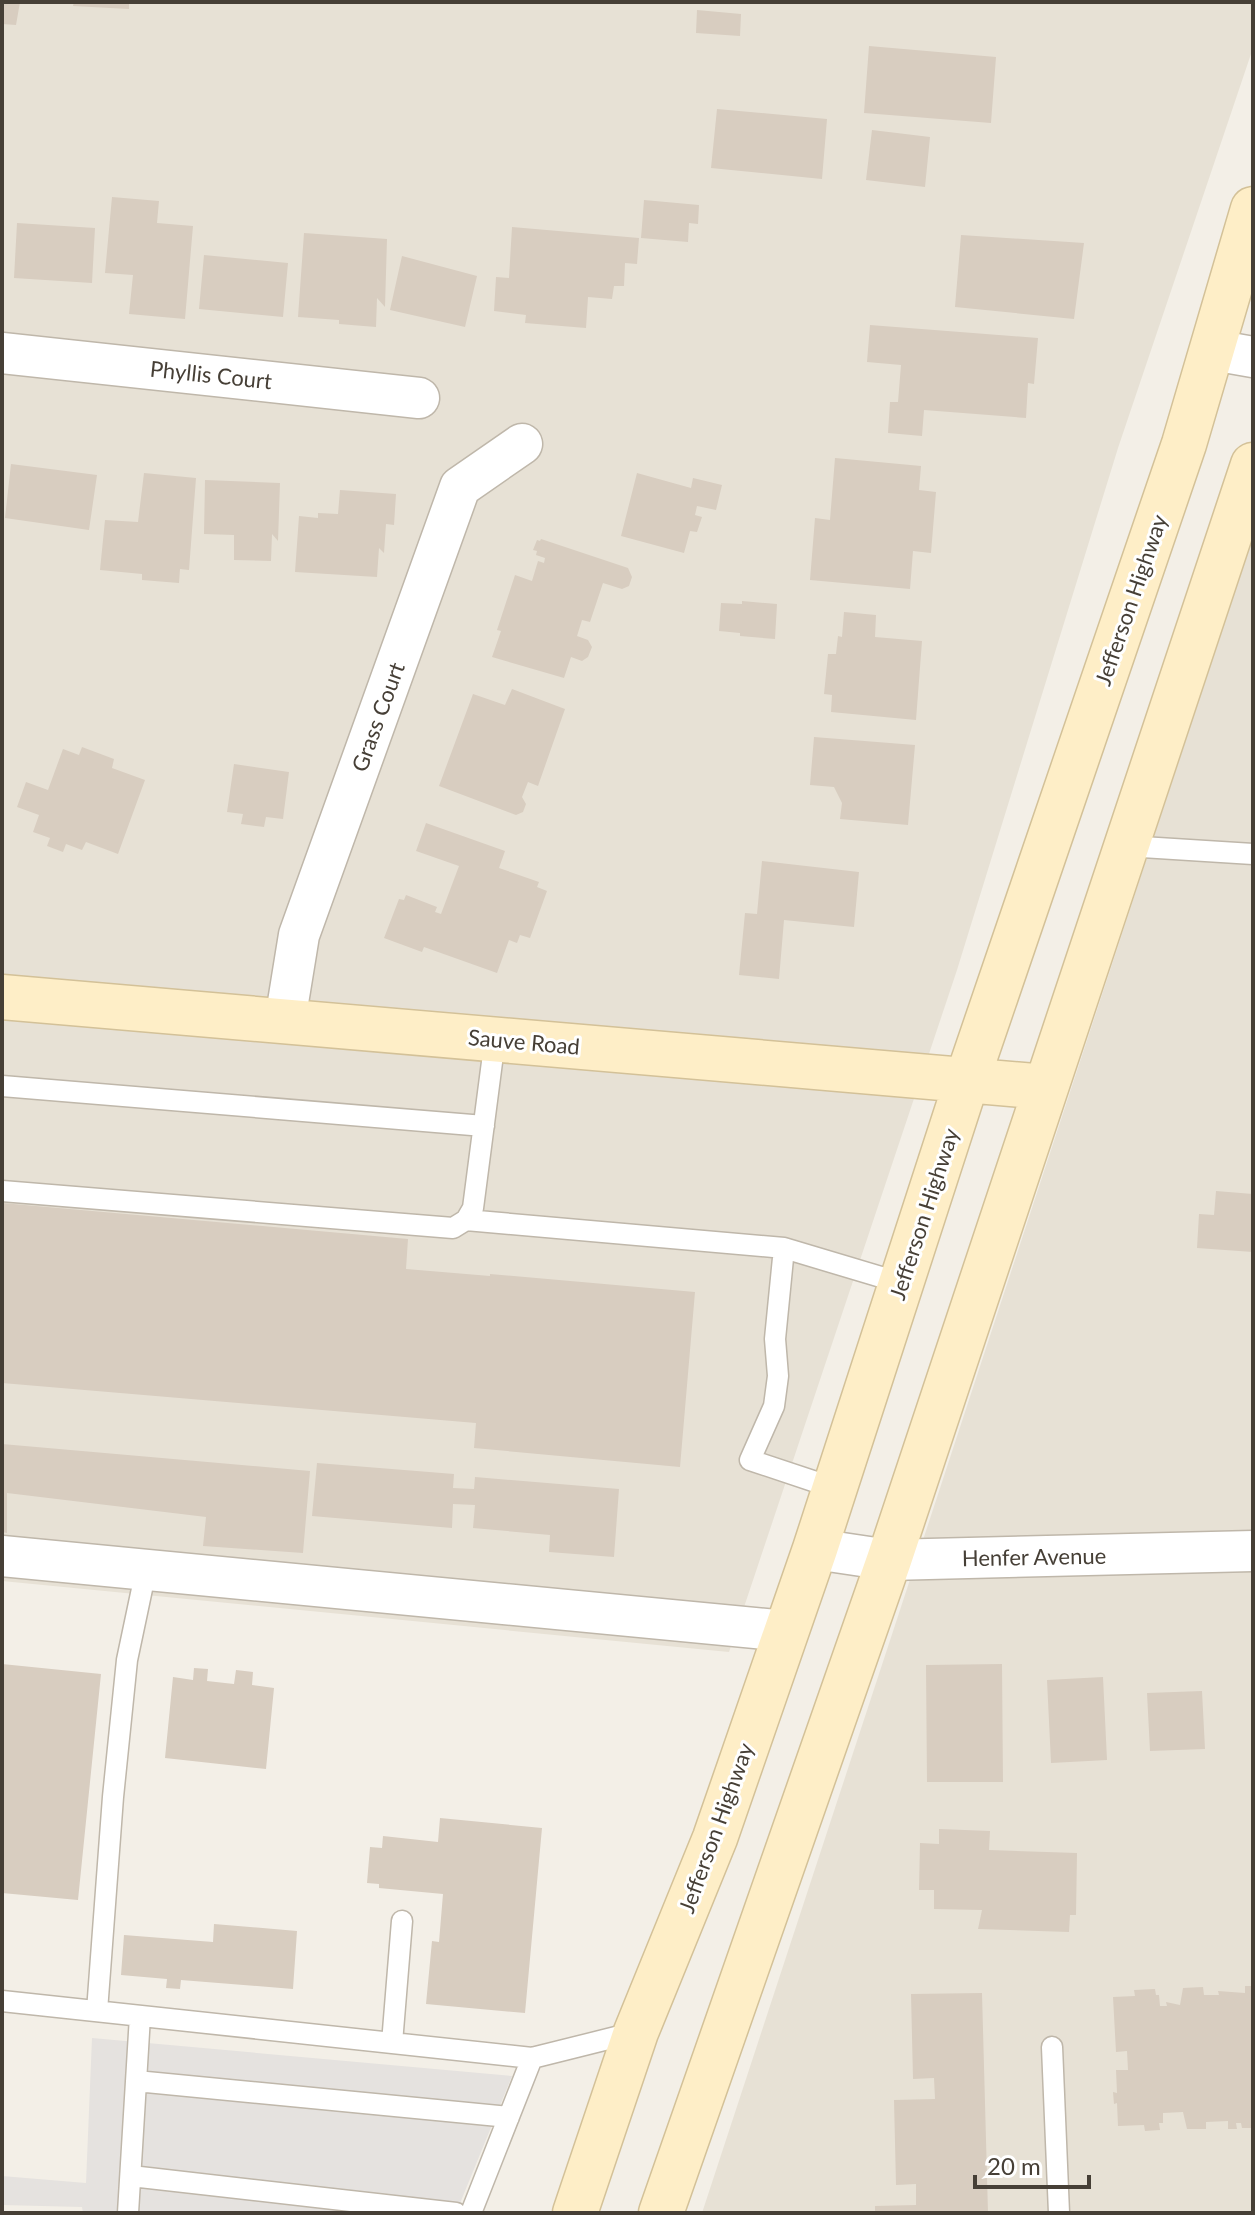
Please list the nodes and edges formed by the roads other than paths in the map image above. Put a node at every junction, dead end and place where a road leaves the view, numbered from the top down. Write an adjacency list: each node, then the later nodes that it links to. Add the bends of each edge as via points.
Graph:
1 (1253, 209): 3 (main road, Jefferson Highway)
2 (2, 353): 4 (street, Phyllis Court)
3 (1233, 353): 12 (main road, Jefferson Highway, via 1184,444)
4 (419, 398)
5 (522, 444): 10 (street, Grass Court, via 460,487 299,935)
6 (1253, 465): 7 (main road)
7 (1126, 846): 8 (lane); 14 (main road)
8 (1253, 854)
9 (2, 997): 10 (main road, Sauve Road)
10 (285, 1021): 11 (main road, Sauve Road)
11 (495, 1039): 12 (main road, Sauve Road); 15 (lane)
12 (967, 1080): 14 (main road, Sauve Road); 19 (main road, Jefferson Highway)
13 (2, 1086): 15 (lane)
14 (1046, 1087): 24 (main road)
15 (484, 1126): 17 (lane, via 473,1208)
16 (2, 1191): 17 (lane, via 453,1228)
17 (466, 1220): 18 (lane)
18 (784, 1248): 19 (lane); 20 (lane, via 774,1406 750,1460)
19 (901, 1283): 20 (main road, Jefferson Highway)
20 (834, 1488): 21 (main road, Jefferson Highway)
21 (815, 1549): 24 (street, Henfer Avenue); 26 (main road, Jefferson Highway)
22 (1253, 1551): 24 (street, Henfer Avenue)
23 (2, 1556): 25 (street)
24 (889, 1560): 42 (main road)
25 (146, 1570): 26 (street); 29 (lane, via 127,1660)
26 (786, 1631): 31 (main road, Jefferson Highway, via 715,1838)
27 (402, 1921): 32 (lane)
28 (2, 2001): 29 (lane)
29 (97, 2011): 30 (lane)
30 (140, 2016): 32 (lane); 35 (lane)
31 (636, 2032): 34 (lane); 41 (main road, Jefferson Highway)
32 (392, 2043): 34 (lane)
33 (1052, 2047): 43 (lane)
34 (532, 2058): 36 (lane)
35 (136, 2081): 36 (lane); 37 (lane)
36 (509, 2117): 40 (lane)
37 (131, 2176): 38 (lane); 39 (lane)
38 (128, 2213)
39 (456, 2213)
40 (471, 2213)
41 (575, 2213)
42 (661, 2213)
43 (1059, 2213)

